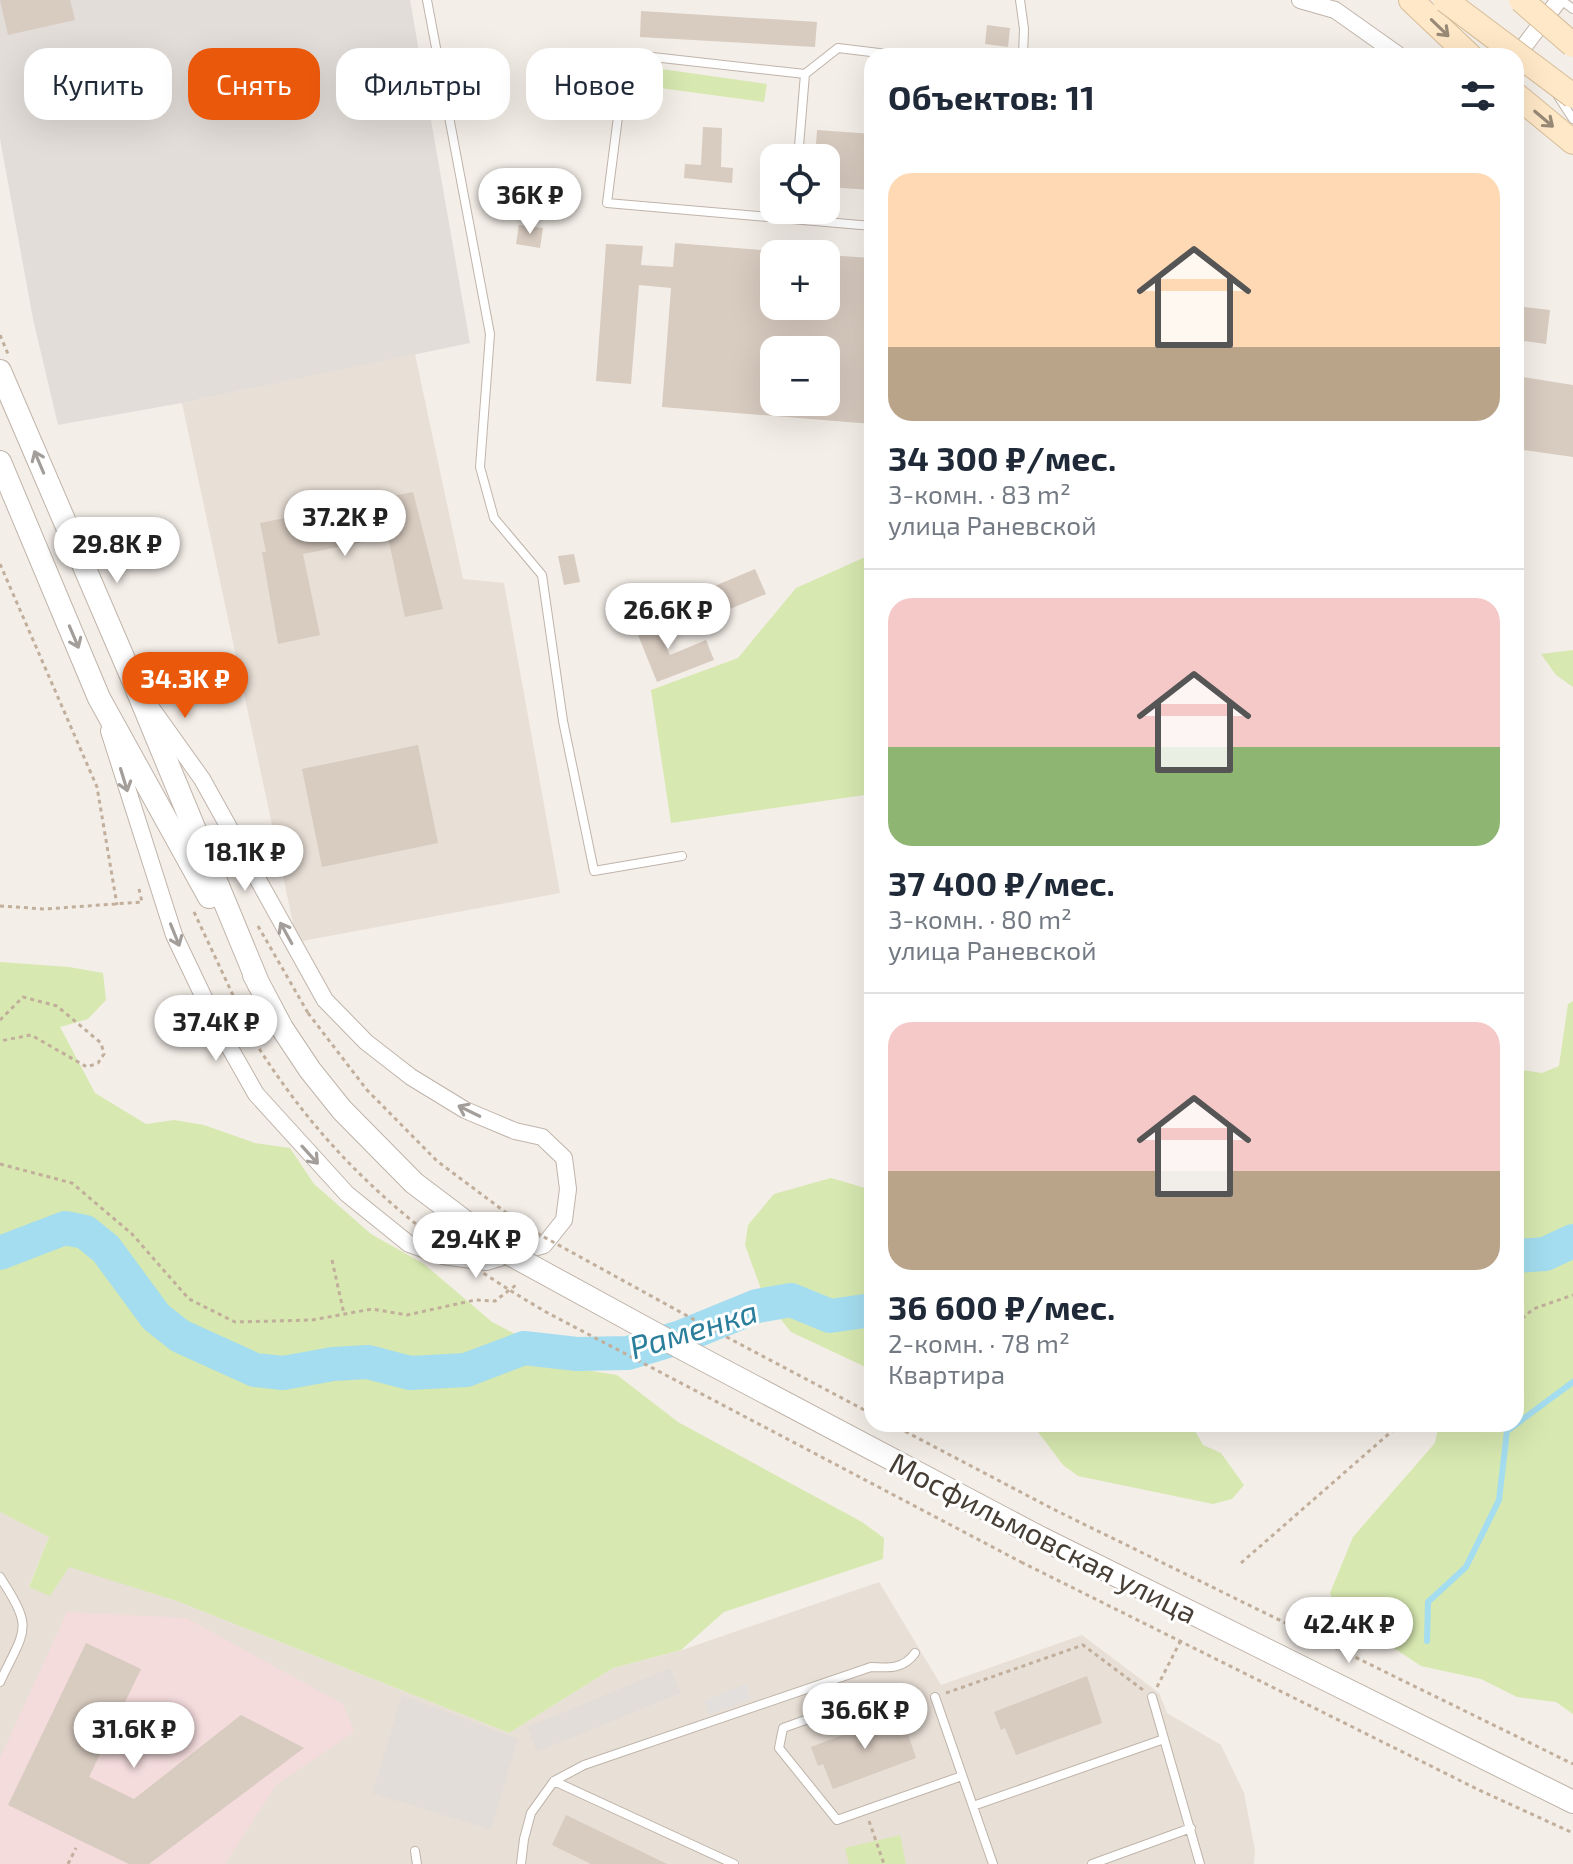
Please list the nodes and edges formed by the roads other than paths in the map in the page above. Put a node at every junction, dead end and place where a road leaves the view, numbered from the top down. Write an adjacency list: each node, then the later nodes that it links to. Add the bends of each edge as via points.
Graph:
1 (427, 0): 33 (lane, via 490,334 480,467 494,518 542,575 563,721 594,871)
2 (1020, 0): 12 (lane)
3 (1300, 0): 13 (street, via 1335,10)
4 (1411, 0): 14 (main road, one-way to 14)
5 (1445, 0): 15 (main road, bridge)
6 (1521, 0): 11 (main road, bridge)
7 (1541, 0): 10 (main road)
8 (1560, 0): 9 (lane); 16 (street)
9 (1573, 9)
10 (1573, 21)
11 (1573, 45)
12 (1023, 48)
13 (1389, 48)
14 (1462, 48)
15 (1509, 48)
16 (1522, 48)
17 (864, 51): 20 (lane, via 838,48)
18 (1524, 56): 23 (lane)
19 (1524, 59): 21 (main road, bridge)
20 (805, 74): 25 (lane); 26 (lane, via 626,54 607,203)
21 (1573, 96)
22 (1524, 102): 24 (main road, one-way to 24)
23 (1573, 119)
24 (1573, 142)
25 (799, 144)
26 (760, 212)
27 (840, 221): 28 (lane)
28 (864, 225)
29 (0, 371): 31 (street, Мосфильмовская улица, one-way to 29)
30 (0, 462): 32 (street, Мосфильмовская улица, one-way to 32)
31 (135, 685): 32 (street, one-way to 31, via 174,935 256,1094 347,1194 409,1244 486,1262 544,1245 564,1220 564,1158 542,1137 465,1110 411,1077 325,1000 202,779); 34 (street, Мосфильмовская улица)
32 (99, 698): 34 (street, Мосфильмовская улица)
33 (682, 856)
34 (259, 985): 44 (street, Мосфильмовская улица, bridge, via 282,1028 342,1110 414,1183 504,1251 1037,1536)
35 (0, 1577): 37 (lane, via 24,1622)
36 (915, 1653): 43 (lane, via 896,1667 871,1667 735,1712 584,1765)
37 (0, 1682)
38 (876, 1695): 42 (lane, via 783,1728 779,1748 837,1820)
39 (935, 1697): 42 (lane)
40 (1152, 1697): 41 (lane)
41 (1164, 1739): 45 (lane); 46 (lane)
42 (962, 1776): 45 (lane)
43 (554, 1781): 49 (lane, via 531,1813); 50 (lane)
44 (1573, 1802)
45 (973, 1806): 51 (lane)
46 (1191, 1828): 52 (lane); 53 (lane)
47 (415, 1851): 48 (lane)
48 (417, 1864)
49 (521, 1864)
50 (734, 1864)
51 (993, 1864)
52 (1092, 1864)
53 (1200, 1864)

